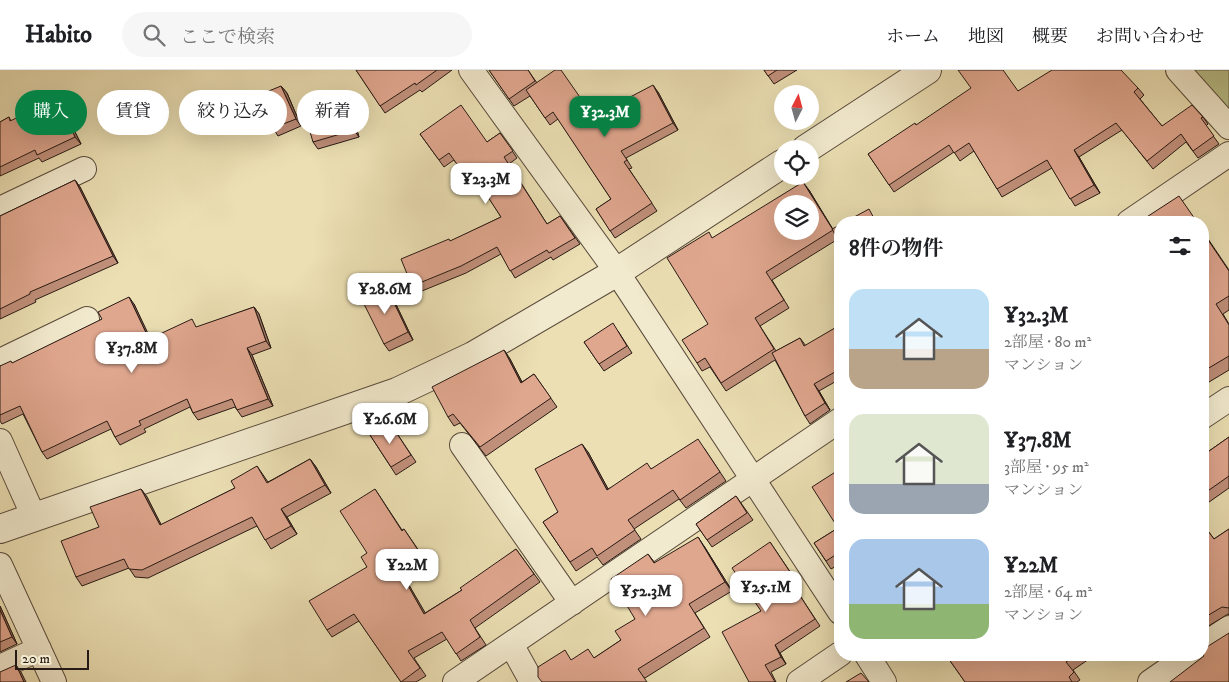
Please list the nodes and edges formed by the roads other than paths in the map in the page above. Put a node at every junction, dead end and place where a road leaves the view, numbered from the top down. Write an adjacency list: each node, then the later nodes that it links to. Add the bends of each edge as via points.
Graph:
1 (471, 70): 11 (street)
2 (927, 70): 5 (street)
3 (1178, 70): 4 (street)
4 (1229, 127)
5 (819, 141)
6 (1229, 154): 10 (street)
7 (84, 169): 9 (street)
8 (774, 169): 11 (street)
9 (0, 209)
10 (1138, 216)
11 (617, 272): 19 (street); 20 (street, via 473,356 397,392)
12 (87, 319): 13 (street)
13 (0, 361)
14 (1229, 399): 15 (street)
15 (1209, 412)
16 (834, 424): 19 (street)
17 (0, 441): 20 (street)
18 (462, 445): 23 (street)
19 (754, 479): 23 (street); 24 (street)
20 (34, 517): 21 (street)
21 (0, 529)
22 (0, 565): 28 (street)
23 (572, 603): 27 (street)
24 (834, 603)
25 (1229, 628): 26 (street)
26 (1209, 641)
27 (510, 644): 34 (street); 35 (street)
28 (39, 649): 32 (street); 33 (street)
29 (834, 658): 36 (street)
30 (871, 661): 37 (street)
31 (1180, 661): 38 (street)
32 (0, 667)
33 (54, 682)
34 (455, 682)
35 (532, 682)
36 (799, 682)
37 (884, 682)
38 (1150, 682)

